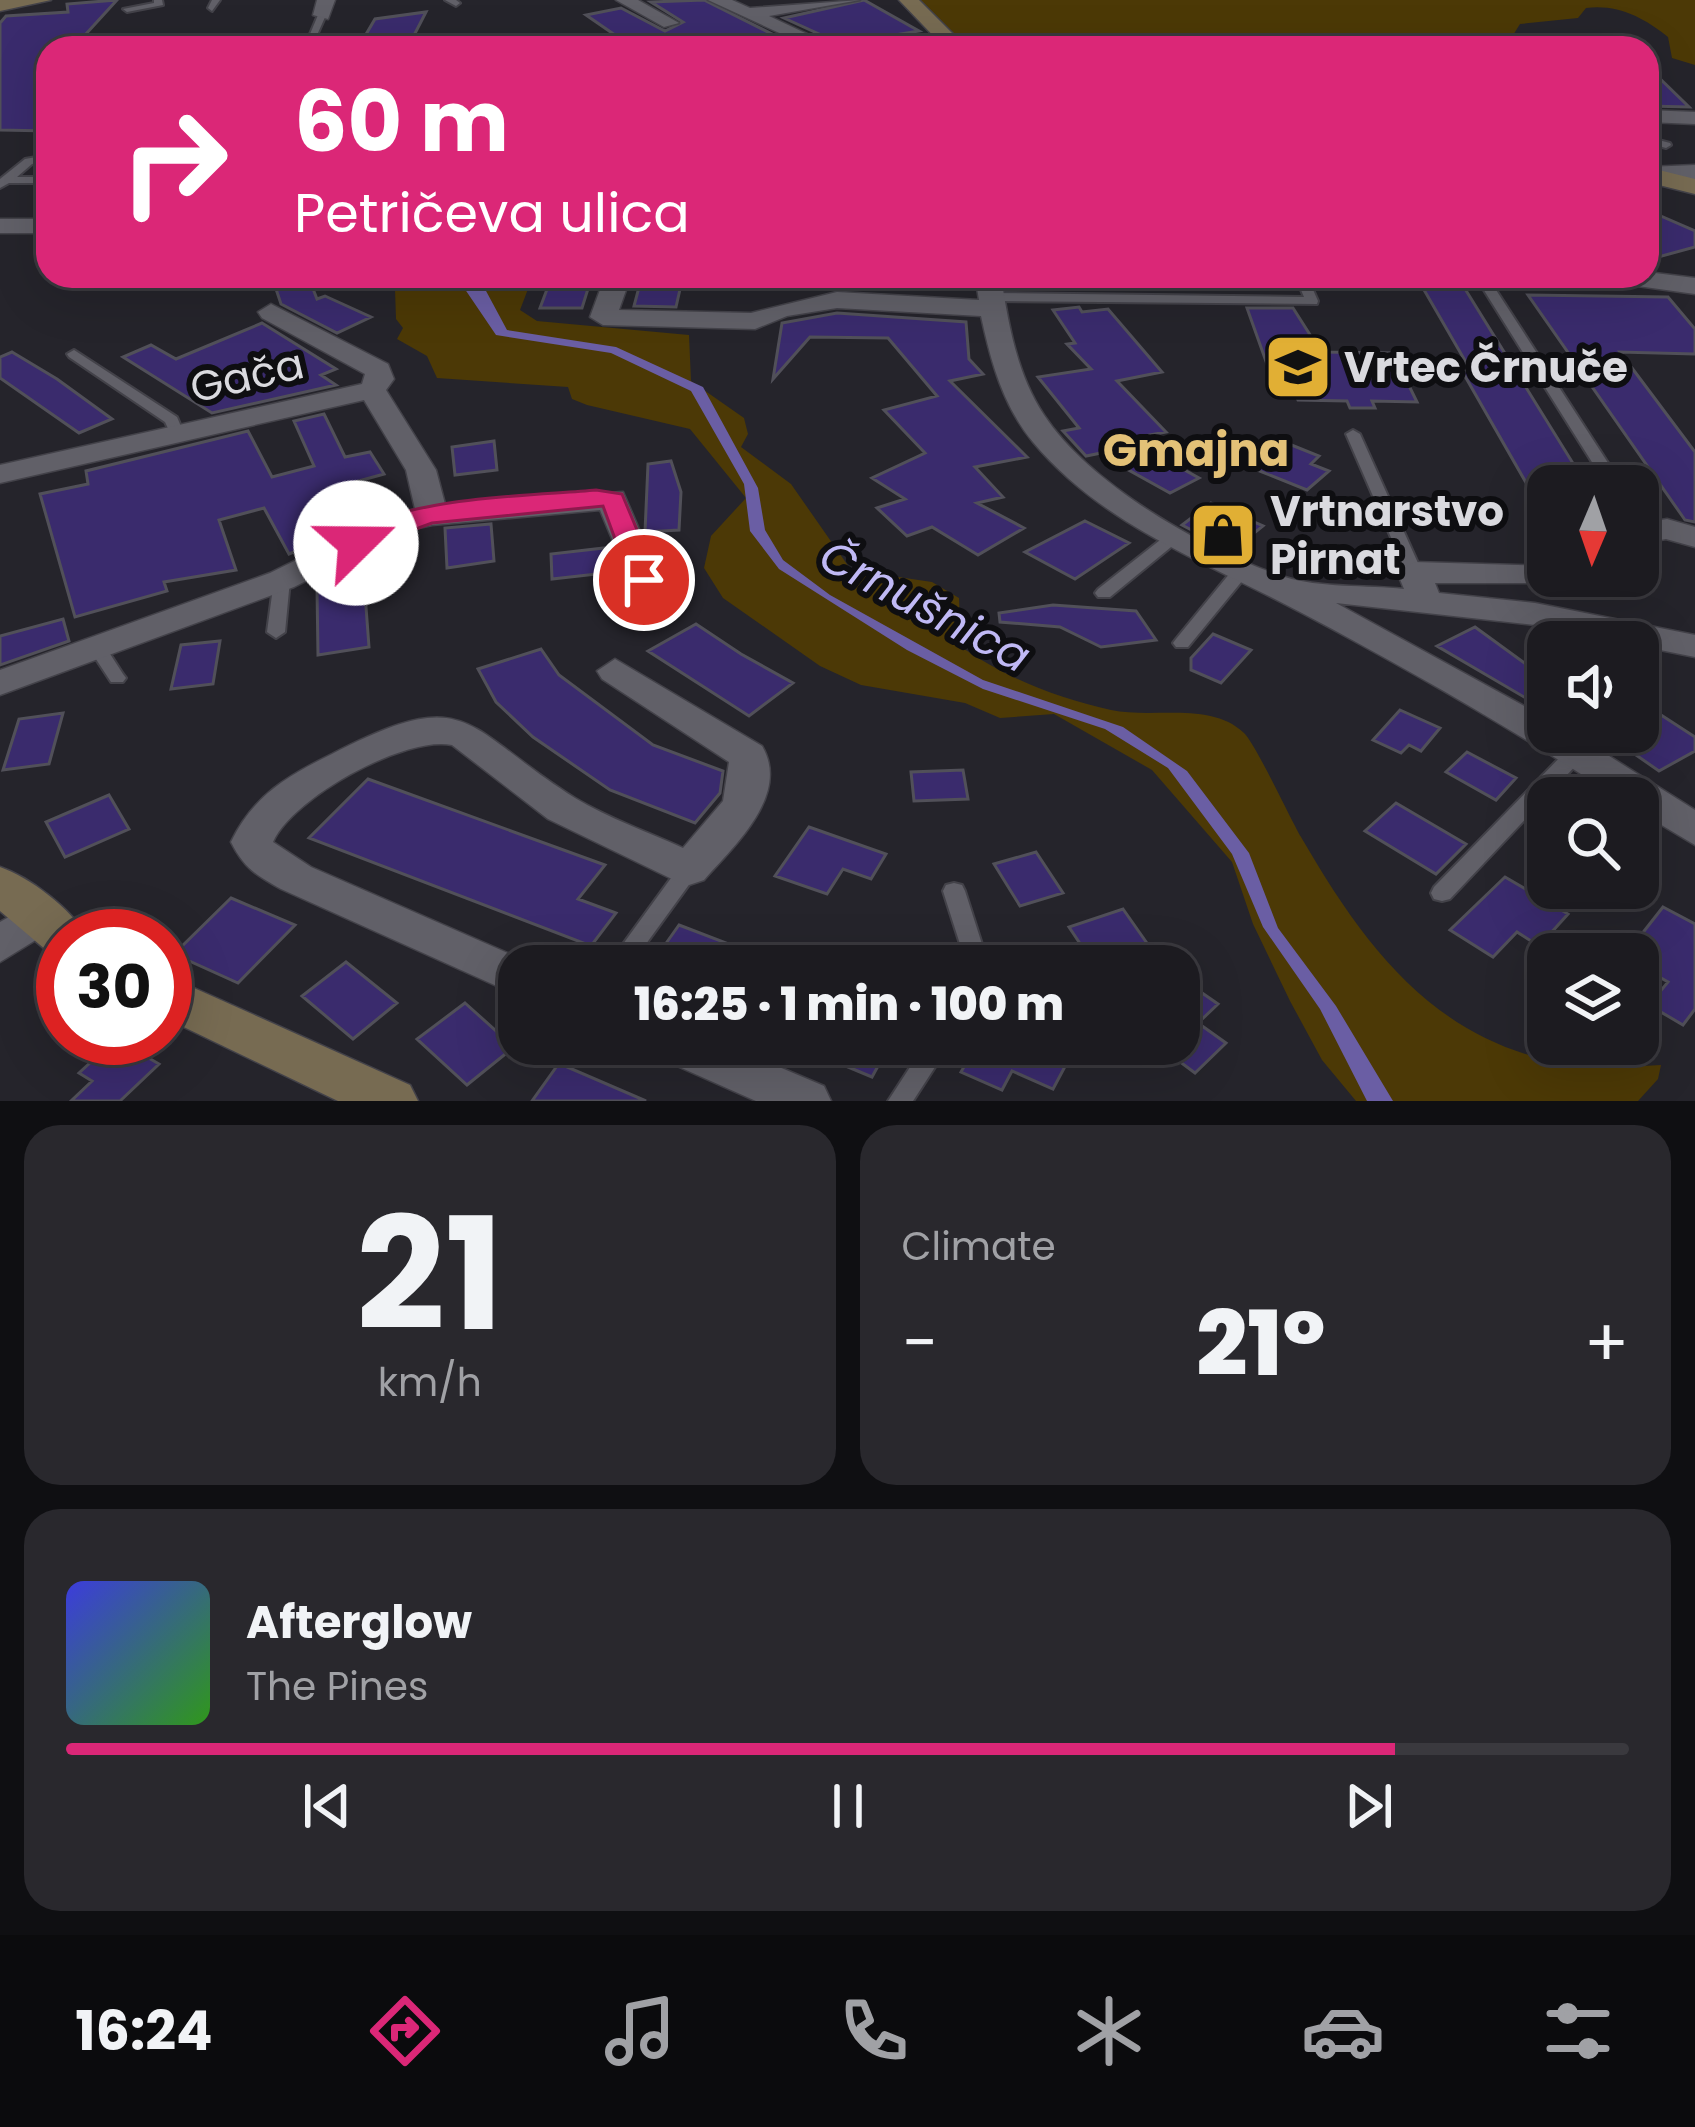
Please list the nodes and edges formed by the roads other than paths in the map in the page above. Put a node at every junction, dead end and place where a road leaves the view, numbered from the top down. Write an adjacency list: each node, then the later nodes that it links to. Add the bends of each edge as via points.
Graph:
1 (42, 0): 7 (street)
2 (158, 0): 9 (lane)
3 (625, 0): 11 (street)
4 (717, 0): 10 (street)
5 (851, 0): 10 (street)
6 (908, 0): 14 (street)
7 (0, 5)
8 (324, 8): 12 (lane)
9 (127, 9)
10 (742, 14): 13 (street)
11 (670, 23)
12 (312, 36)
13 (798, 36)
14 (944, 36)
15 (1659, 116): 16 (street)
16 (1695, 118)
17 (1659, 143): 18 (lane)
18 (1666, 145)
19 (36, 160): 24 (lane)
20 (1695, 172): 21 (street)
21 (1659, 174)
22 (1659, 177): 25 (street)
23 (36, 181): 24 (lane)
24 (3, 182)
25 (1695, 187)
26 (0, 226): 27 (street)
27 (36, 226)
28 (1659, 282): 33 (street)
29 (614, 288): 34 (street, via 603,317 755,321)
30 (885, 288): 35 (street)
31 (1306, 288): 36 (lane, via 1312,301)
32 (1489, 288): 42 (lane)
33 (1693, 288)
34 (811, 290): 35 (street); 36 (street)
35 (894, 294): 36 (street)
36 (991, 294): 47 (street, via 1008,362 1041,434)
37 (271, 312): 39 (street, Gača, via 377,370)
38 (74, 354): 41 (lane, via 172,420)
39 (372, 390): 41 (street, Gača); 44 (street, via 421,470)
40 (1353, 434): 53 (lane)
41 (178, 436): 43 (street, Gača)
42 (1602, 465)
43 (0, 474)
44 (432, 515): 50 (street, via 394,524); 51 (street, via 612,500)
45 (1659, 529): 46 (street)
46 (1695, 537)
47 (1170, 540): 48 (street); 54 (lane)
48 (1241, 571): 52 (street); 56 (lane)
49 (1527, 578): 53 (street)
50 (282, 580): 55 (lane); 58 (street)
51 (644, 580)
52 (1278, 586): 53 (street); 62 (street)
53 (1420, 588): 57 (street)
54 (1104, 593)
55 (276, 632)
56 (1182, 643)
57 (1695, 646)
58 (97, 647): 60 (lane); 61 (street)
59 (615, 671): 64 (street, via 748,756 750,797)
60 (117, 678)
61 (0, 683)
62 (1575, 754): 63 (street); 67 (lane)
63 (1695, 830)
64 (689, 869): 69 (lane); 71 (street, via 562,809 464,736 434,728 401,734 296,789 262,820 252,842 260,858)
65 (0, 886): 68 (street)
66 (954, 891): 70 (lane)
67 (1442, 893)
68 (34, 933)
69 (633, 945)
70 (971, 945)
71 (498, 968)
72 (192, 1008): 75 (street)
73 (724, 1065): 76 (street)
74 (924, 1065): 77 (lane)
75 (391, 1101)
76 (807, 1101)
77 (900, 1101)

